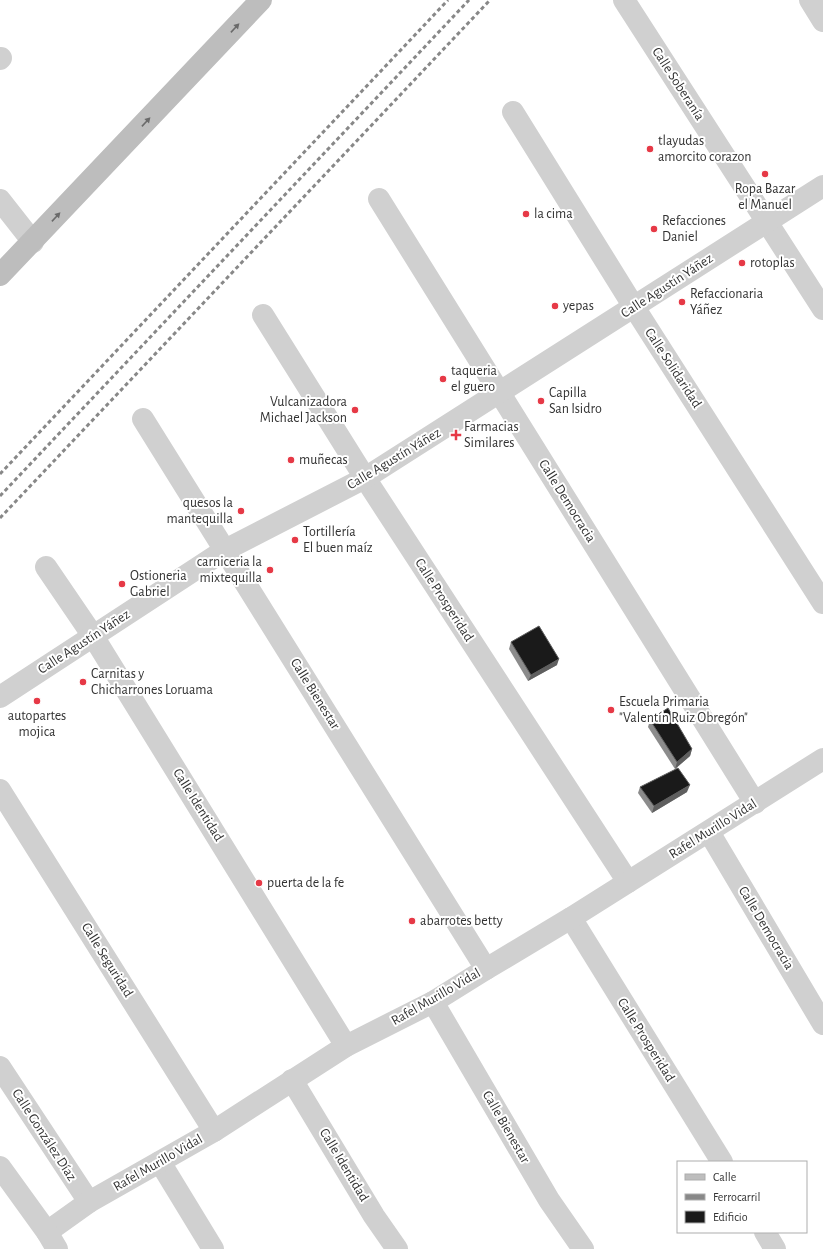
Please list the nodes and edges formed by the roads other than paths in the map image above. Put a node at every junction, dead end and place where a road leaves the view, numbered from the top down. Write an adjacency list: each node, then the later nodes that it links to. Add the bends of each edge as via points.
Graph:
1 (261, 0): 10 (main road, one-way to 1)
2 (624, 0): 9 (street, Calle Soberanía)
3 (810, 0): 4 (street)
4 (823, 20)
5 (513, 112): 12 (street, Calle Solidaridad)
6 (823, 186): 9 (street, Calle Agustín Yáñez)
7 (379, 199): 15 (street, Calle Democracia)
8 (0, 200): 10 (street)
9 (768, 222): 12 (street, Calle Agustín Yáñez); 13 (street, Calle Soberanía)
10 (33, 242): 11 (main road)
11 (0, 275)
12 (634, 307): 15 (street, Calle Agustín Yáñez); 20 (street, Calle Solidaridad)
13 (823, 309)
14 (263, 316): 17 (street, Calle Prosperidad)
15 (500, 392): 17 (street, Calle Agustín Yáñez); 25 (street, Calle Democracia)
16 (143, 418): 18 (street, Calle Bienestar)
17 (365, 478): 18 (street, Calle Agustín Yáñez); 27 (street, Calle Prosperidad)
18 (225, 550): 21 (street, Calle Agustín Yáñez); 29 (street, Calle Bienestar)
19 (46, 566): 21 (street, Calle Identidad)
20 (823, 603)
21 (93, 636): 22 (street, Calle Agustín Yáñez); 32 (street, Calle Identidad)
22 (0, 697)
23 (823, 759): 25 (street, Rafel Murillo Vidal)
24 (0, 790): 35 (street, Calle Seguridad)
25 (755, 803): 26 (street, Rafel Murillo Vidal)
26 (709, 832): 27 (street, Rafel Murillo Vidal); 31 (street, Calle Democracia)
27 (628, 882): 28 (street, Rafel Murillo Vidal)
28 (571, 918): 29 (street, Rafel Murillo Vidal); 36 (street, Calle Prosperidad)
29 (486, 969): 30 (street, Rafel Murillo Vidal)
30 (433, 1002): 32 (street, Rafel Murillo Vidal); 44 (street, Calle Bienestar, via 549,1200)
31 (823, 1024)
32 (346, 1046): 34 (street, Rafel Murillo Vidal)
33 (0, 1066): 39 (street, Calle González Díaz)
34 (292, 1080): 35 (street, Rafel Murillo Vidal); 43 (street, Calle Identidad, via 374,1216)
35 (214, 1131): 37 (street, Rafel Murillo Vidal)
36 (721, 1161)
37 (160, 1162): 39 (street, Rafel Murillo Vidal); 42 (street)
38 (0, 1167): 41 (street)
39 (89, 1202): 41 (street, Rafel Murillo Vidal)
40 (766, 1233): 45 (street)
41 (52, 1240)
42 (213, 1249)
43 (397, 1249)
44 (583, 1249)
45 (775, 1249)

